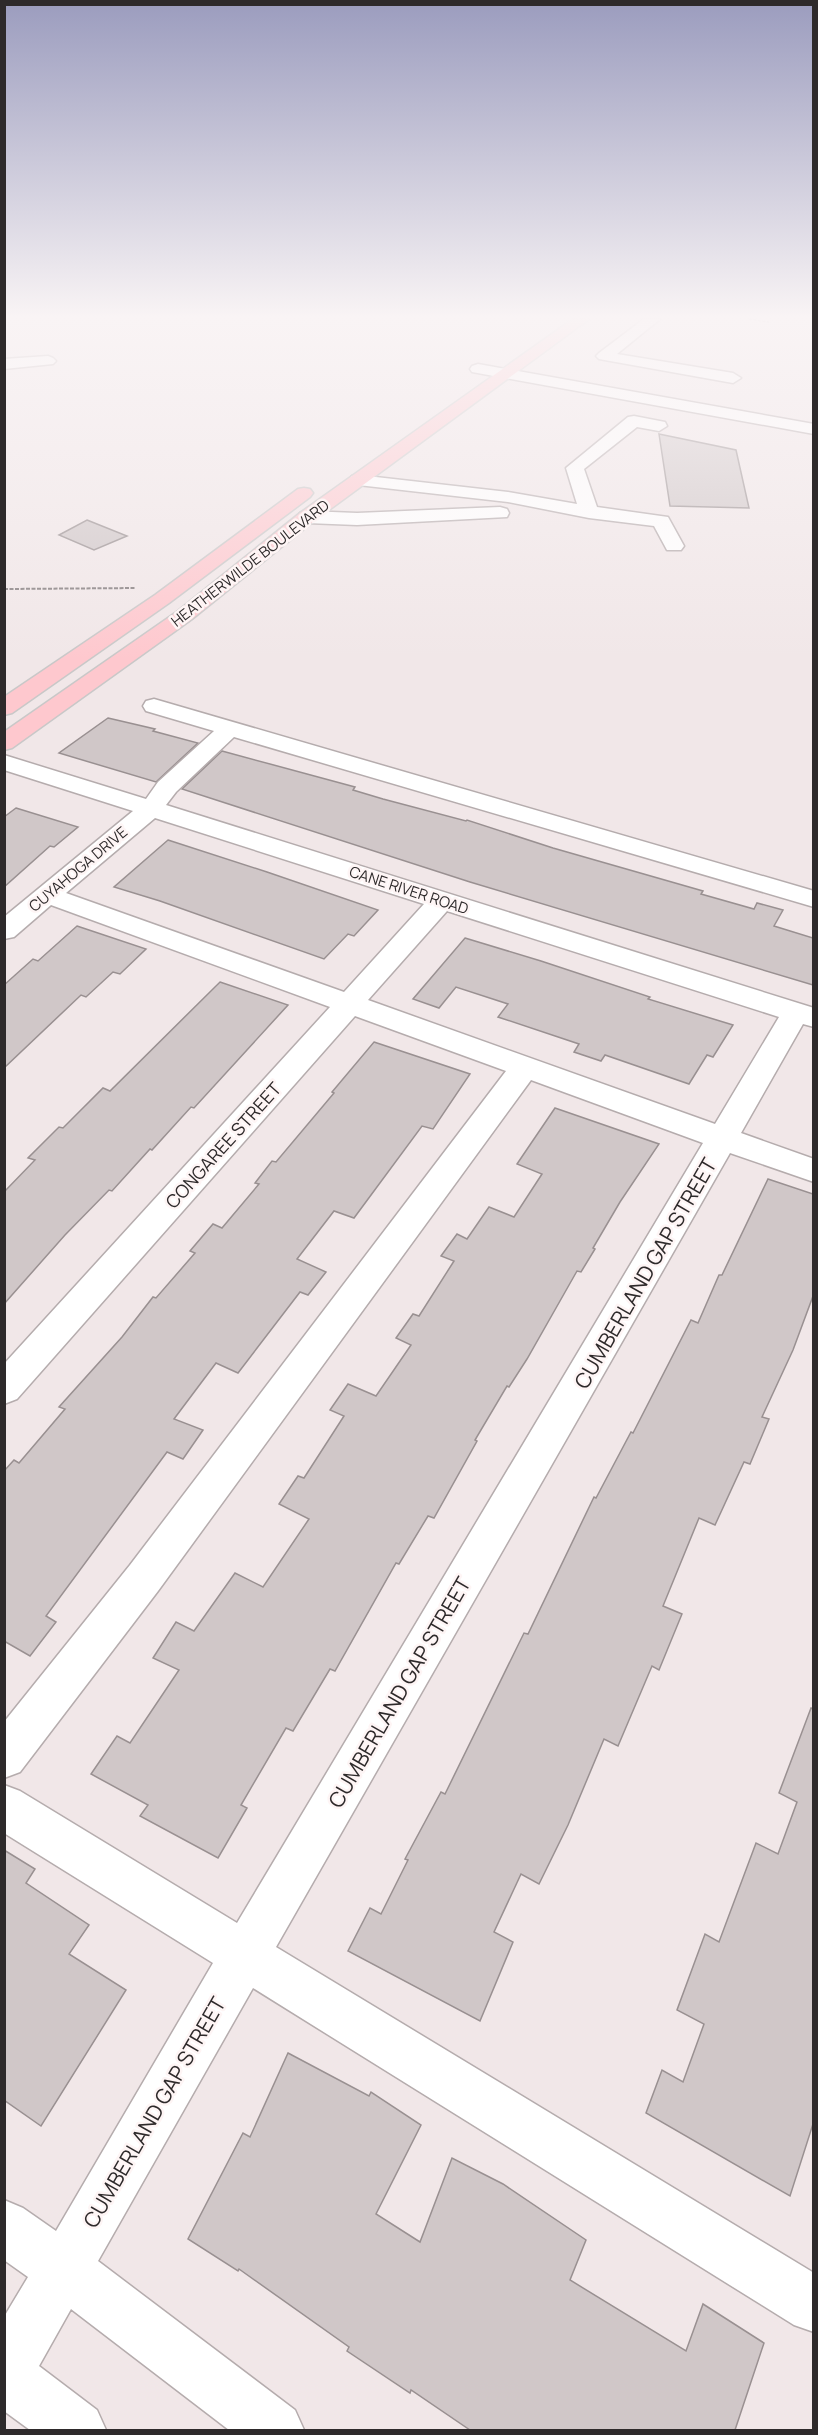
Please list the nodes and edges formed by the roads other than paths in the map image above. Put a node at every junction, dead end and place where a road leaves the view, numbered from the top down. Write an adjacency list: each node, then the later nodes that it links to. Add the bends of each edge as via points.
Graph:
1 (424, 433): 3 (main road, HEATHERWILDE BOULEVARD)
2 (619, 433): 6 (street, via 575,468)
3 (358, 480): 6 (street, via 508,497); 7 (main road, HEATHERWILDE BOULEVARD)
4 (317, 484): 5 (main road, HEATHERWILDE BOULEVARD)
5 (279, 511): 7 (main road); 10 (main road, HEATHERWILDE BOULEVARD, via 172,592)
6 (589, 513): 7 (street); 8 (street, via 662,521)
7 (307, 517): 12 (main road, HEATHERWILDE BOULEVARD, via 185,615)
8 (674, 546)
9 (154, 706): 11 (street)
10 (4, 708)
11 (230, 728): 14 (street, CUYAHOGA DRIVE, via 167,787); 16 (street)
12 (4, 743)
13 (4, 762): 14 (street, CANE RIVER ROAD)
14 (152, 808): 15 (street, CUYAHOGA DRIVE); 17 (street, CANE RIVER ROAD)
15 (48, 895): 18 (street, CUYAHOGA DRIVE); 19 (street)
16 (813, 899)
17 (441, 900): 19 (street, CONGAREE STREET); 20 (street, CANE RIVER ROAD)
18 (4, 930)
19 (349, 1003): 21 (street); 24 (street, CONGAREE STREET)
20 (805, 1015): 22 (street, CUMBERLAND GAP STREET)
21 (525, 1067): 22 (street); 25 (street, via 144,1578)
22 (724, 1138): 23 (street); 27 (street, CUMBERLAND GAP STREET)
23 (813, 1171)
24 (4, 1389)
25 (4, 1757)
26 (4, 1807): 27 (street)
27 (245, 1955): 29 (street, CUMBERLAND GAP STREET); 30 (street)
28 (4, 2227): 29 (street)
29 (64, 2269): 31 (street, CUMBERLAND GAP STREET); 33 (street)
30 (813, 2305)
31 (4, 2374): 32 (street)
32 (77, 2430)
33 (275, 2430)

